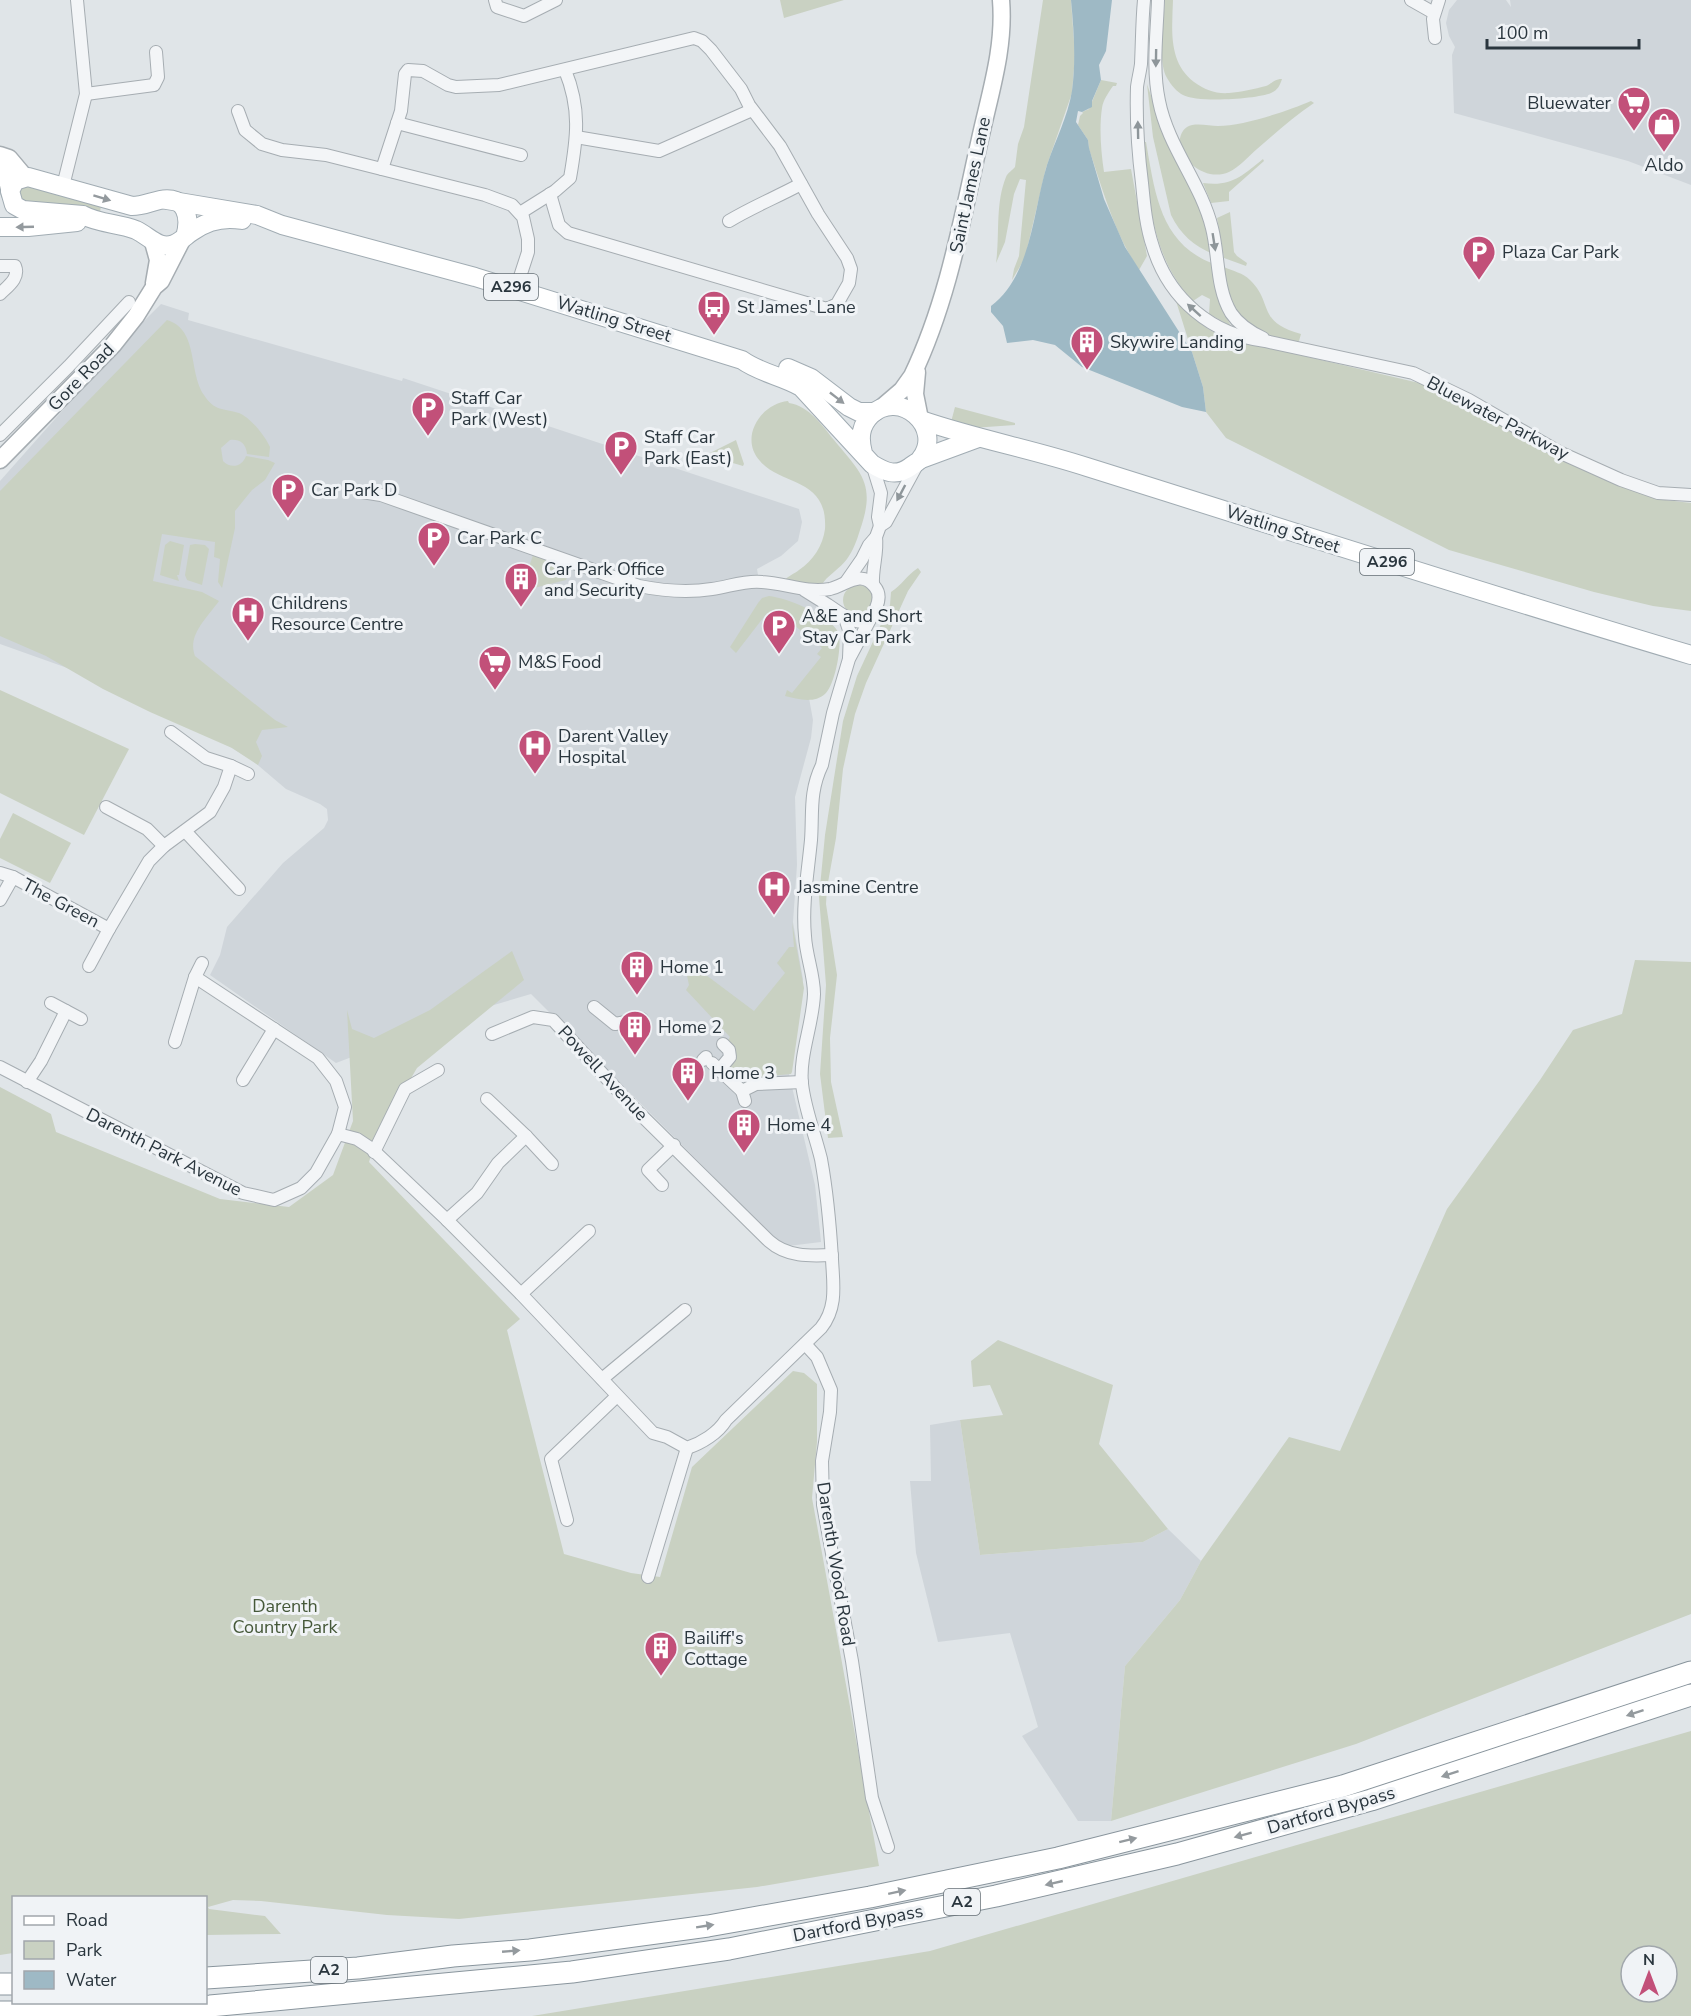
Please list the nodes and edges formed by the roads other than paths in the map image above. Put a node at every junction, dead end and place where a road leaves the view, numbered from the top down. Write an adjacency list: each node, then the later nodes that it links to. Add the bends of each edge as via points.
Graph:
1 (77, 0): 13 (street)
2 (495, 0): 3 (street, via 497,7 524,16)
3 (556, 0)
4 (1001, 0): 42 (street, Saint James Lane, via 998,66 955,257)
5 (1144, 0): 40 (street, Bluewater Parkway, one-way to 5, via 1227,332 1198,314 1173,288 1153,247 1138,136 1137,85)
6 (1158, 0): 40 (street, Bluewater Parkway, one-way to 40, via 1155,67 1162,115 1208,212 1228,307 1242,326)
7 (1411, 0): 9 (street)
8 (1439, 0): 9 (street)
9 (1434, 13): 10 (street)
10 (1435, 38)
11 (156, 52): 13 (street, via 158,77 151,86)
12 (565, 70): 14 (street, via 694,38 711,50 741,88); 16 (street, via 477,87 448,85 423,70 408,70); 17 (street, via 574,92)
13 (86, 94): 24 (street)
14 (752, 110): 17 (street, via 659,151); 23 (street, via 770,130)
15 (238, 111): 21 (street, via 245,130 262,144 326,154)
16 (397, 123): 19 (street); 21 (street)
17 (576, 137): 25 (street, via 569,180)
18 (0, 155): 22 (street, via 9,158)
19 (521, 155)
20 (0, 163): 26 (street, via 5,172)
21 (382, 169): 28 (street, via 502,200)
22 (25, 177): 24 (main road, Watling Street); 26 (main road, via 15,182)
23 (801, 184): 25 (street, via 850,263 849,283 830,309 568,232 559,225); 30 (street)
24 (63, 186): 27 (main road, Watling Street, one-way to 27, via 132,206)
25 (550, 194): 28 (street)
26 (7, 198): 29 (main road, via 23,210 83,214)
27 (167, 200): 31 (main road, Watling Street / A296, via 257,215); 33 (main road, via 186,209)
28 (520, 213): 37 (street, via 529,246)
29 (90, 219): 32 (main road, one-way to 32); 34 (main road, via 136,230)
30 (729, 221)
31 (276, 224): 33 (main road, Watling Street / A296, via 225,219 203,225); 37 (main road, Watling Street / A296)
32 (0, 227)
33 (184, 238): 34 (main road, via 168,245); 36 (street, Gore Road)
34 (153, 242): 36 (street, Gore Road, via 158,256)
35 (0, 266): 38 (street, via 16,269 15,278)
36 (154, 287): 43 (street, Gore Road, via 113,345)
37 (516, 289): 41 (main road, Watling Street / A296)
38 (0, 294)
39 (129, 302): 43 (street, Gore Road)
40 (1266, 341): 52 (street, Bluewater Parkway, via 1413,373 1561,453 1621,480 1658,493)
41 (742, 360): 44 (main road, Watling Street / A296, one-way to 44, via 756,359 811,378 859,412); 48 (main road, Watling Street / A296, via 801,387)
42 (917, 365): 44 (street, Saint James Lane, via 902,390); 45 (street, Saint James Lane, via 915,394)
43 (75, 372): 46 (street, Gore Road); 50 (street, Gore Road)
44 (878, 410): 45 (main road, via 903,407); 48 (main road, via 861,430 860,441)
45 (921, 420): 47 (main road, Watling Street / A296); 49 (main road, via 927,433)
46 (0, 435)
47 (978, 438): 49 (main road); 59 (main road, Watling Street / A296, via 1075,463)
48 (868, 458): 49 (main road, via 885,472 897,473); 53 (street, via 881,493)
49 (921, 459): 53 (street, one-way to 53)
50 (0, 460)
51 (362, 492): 56 (street, via 392,499 639,586 680,592 762,582)
52 (1691, 495)
53 (878, 532): 54 (street); 55 (street)
54 (843, 583): 55 (street, via 859,578); 56 (street, via 830,589); 58 (street, via 835,596)
55 (873, 584): 57 (street, via 879,598)
56 (804, 591): 58 (street)
57 (873, 614): 58 (street, via 863,621); 60 (street)
58 (843, 615): 60 (street, via 850,633)
59 (1691, 655)
60 (849, 659): 88 (street, via 811,803 804,909 814,992)
61 (171, 732): 62 (street, via 206,758)
62 (231, 765): 63 (street); 65 (street, The Green, via 210,812)
63 (248, 774)
64 (106, 807): 66 (street, via 149,830)
65 (185, 831): 66 (street, The Green); 69 (street)
66 (164, 846): 71 (street, The Green, via 142,870)
67 (0, 873): 68 (street, The Green)
68 (13, 877): 70 (street, The Green); 71 (street, The Green)
69 (239, 889)
70 (0, 900)
71 (109, 929): 73 (street, The Green)
72 (202, 963): 74 (street)
73 (89, 966)
74 (195, 977): 80 (street, Darenth Park Avenue); 82 (street)
75 (51, 1003): 77 (street)
76 (594, 1006): 79 (street, via 614,1024)
77 (66, 1011): 78 (street); 87 (street)
78 (81, 1019)
79 (642, 1019)
80 (274, 1029): 86 (street); 90 (street, Darenth Park Avenue, via 318,1058 336,1081 345,1107)
81 (492, 1034): 92 (street, Powell Avenue, via 533,1017 554,1020 633,1107)
82 (175, 1041)
83 (723, 1044): 88 (street, via 730,1057 715,1068 743,1096 756,1084)
84 (0, 1067): 87 (street, Darenth Park Avenue)
85 (438, 1070): 93 (street, via 405,1089)
86 (243, 1080)
87 (27, 1082): 90 (street, Darenth Park Avenue, via 243,1193 274,1200 301,1188 316,1173)
88 (802, 1082): 98 (street, via 828,1196)
89 (487, 1099): 91 (street)
90 (338, 1134): 93 (street, via 357,1139)
91 (526, 1136): 94 (street); 96 (street)
92 (674, 1145): 95 (street, via 648,1170); 98 (street, Powell Avenue, via 778,1249 804,1255)
93 (374, 1152): 96 (street)
94 (552, 1164)
95 (662, 1185)
96 (447, 1220): 99 (street)
97 (589, 1231): 99 (street)
98 (832, 1255): 101 (street, via 832,1307 824,1325)
99 (521, 1294): 102 (street)
100 (685, 1310): 102 (street)
101 (805, 1344): 104 (street, via 719,1430); 109 (street, Darenth Wood Road, via 817,1357 831,1390 823,1449 823,1505 872,1798)
102 (602, 1379): 103 (street)
103 (617, 1396): 104 (street, via 653,1433); 105 (street, via 552,1459)
104 (687, 1448): 106 (street)
105 (567, 1520)
106 (648, 1577)
107 (1691, 1672): 110 (highway, Dartford Bypass / A2, one-way to 107, via 530,1950 708,1926 1058,1858 1343,1786)
108 (1691, 1695): 113 (highway, Dartford Bypass / A2, one-way to 113, via 1371,1800 1177,1854 996,1896 729,1949 573,1972 210,2006)
109 (888, 1847)
110 (453, 1956): 111 (highway, A2); 112 (highway, Dartford Bypass / A2, via 358,1968)
111 (207, 1967)
112 (207, 1978)
113 (0, 2012)

